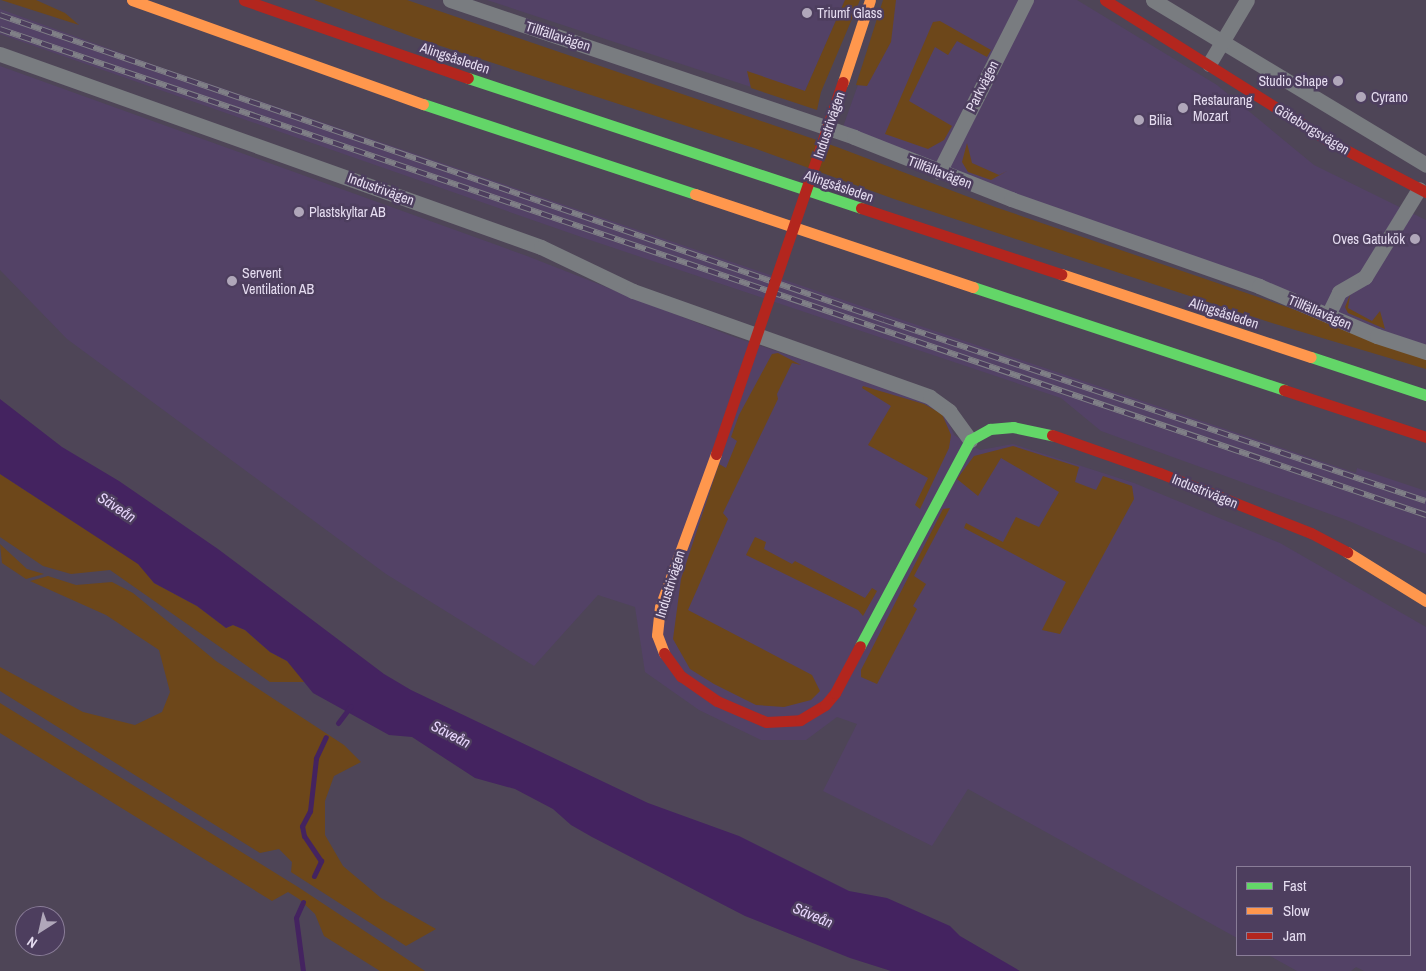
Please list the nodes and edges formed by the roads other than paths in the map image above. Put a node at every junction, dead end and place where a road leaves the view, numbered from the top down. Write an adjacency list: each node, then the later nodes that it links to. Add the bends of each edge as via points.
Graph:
1 (132, 0): 18 (main road, via 350,80)
2 (244, 0): 17 (main road, Alingsåsleden, via 378,48)
3 (450, 0): 13 (street, Tillfällavägen, via 788,114)
4 (870, 0): 19 (main road, Industrivägen, bridge, via 716,454 660,607 658,635 670,665 696,689 766,722 783,723 812,713 836,693)
5 (1026, 0): 13 (street, Parkvägen)
6 (1105, 0): 11 (main road, Göteborgsvägen)
7 (1153, 0): 9 (street, Göteborgsvägen)
8 (1247, 0): 9 (street)
9 (1223, 42): 11 (street); 12 (street, Göteborgsvägen)
10 (0, 54): 19 (street, Industrivägen, via 534,244 632,291 930,397 949,411)
11 (1209, 64): 14 (main road, Göteborgsvägen, via 1327,140)
12 (1426, 165)
13 (939, 172): 15 (street, Tillfällavägen, via 1258,286)
14 (1423, 191): 15 (street, Göteborgsvägen, via 1365,277 1339,292)
15 (1328, 316): 16 (street, Tillfällavägen)
16 (1426, 352)
17 (1426, 396)
18 (1426, 437)
19 (970, 440): 20 (main road, Industrivägen, via 990,430 1013,427 1042,432 1160,473 1311,533 1360,559)
20 (1426, 601)

